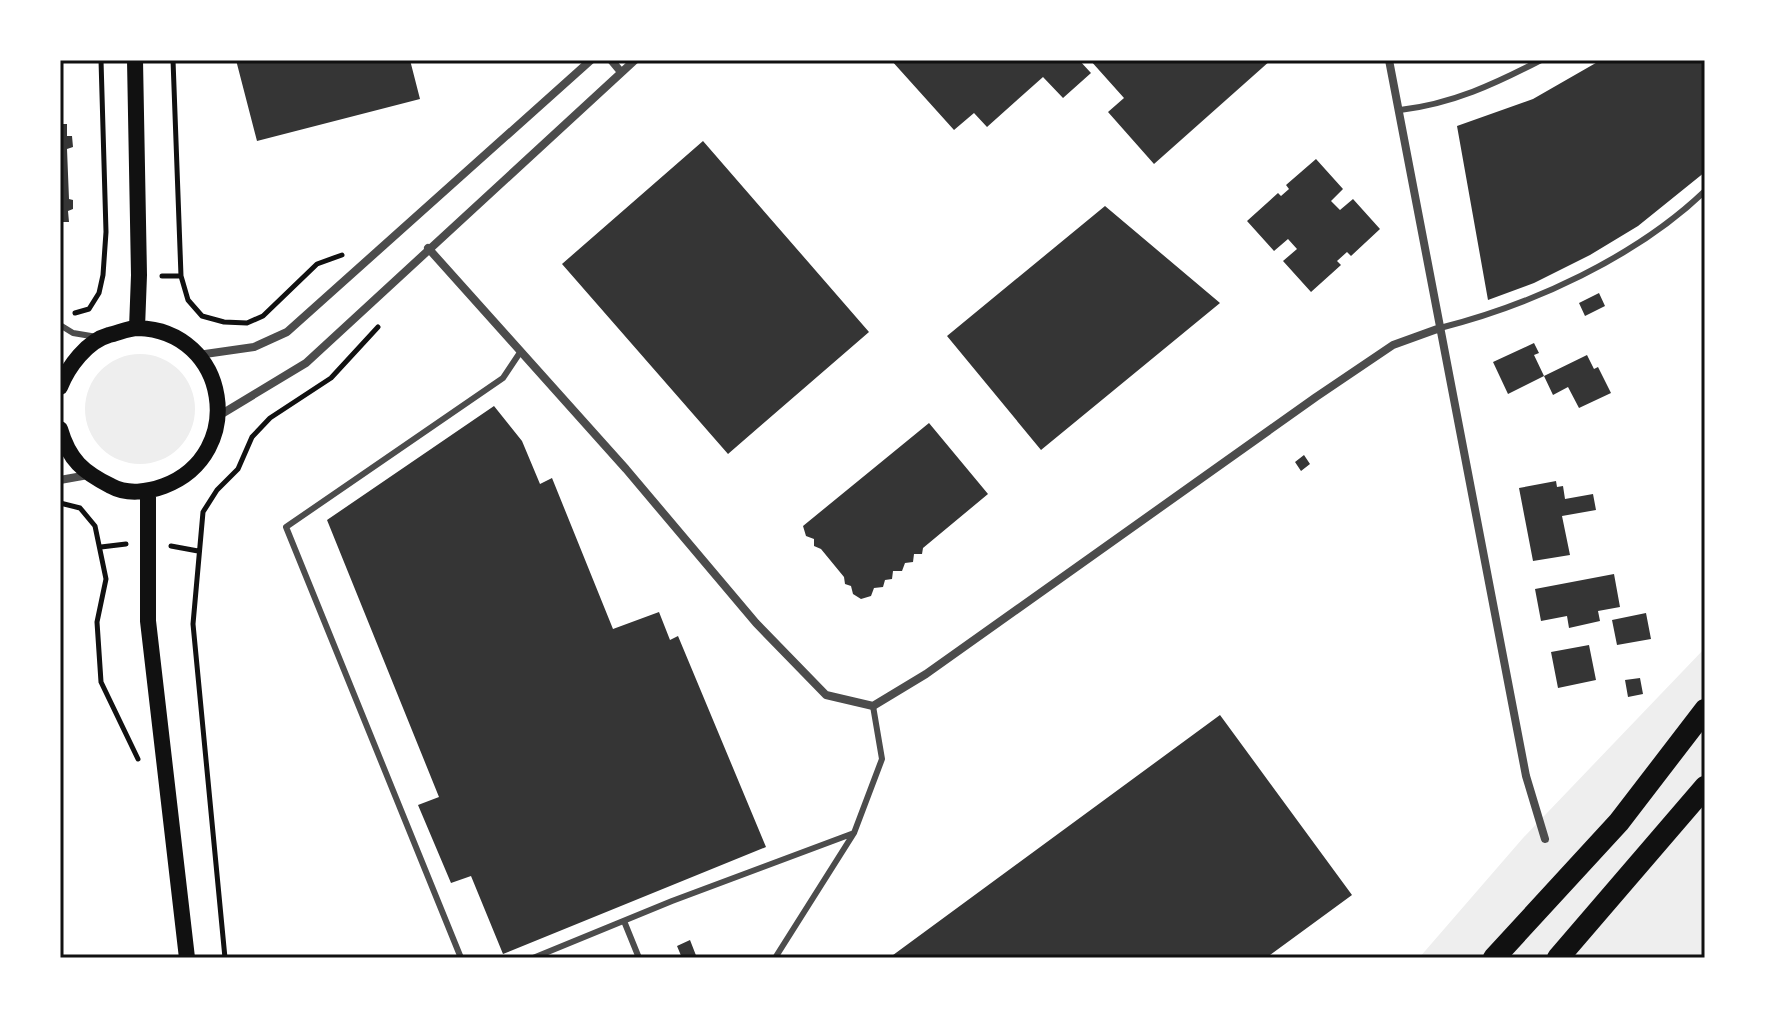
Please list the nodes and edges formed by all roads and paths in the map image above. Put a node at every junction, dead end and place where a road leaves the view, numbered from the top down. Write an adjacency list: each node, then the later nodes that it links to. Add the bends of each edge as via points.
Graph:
1 (101, 60): 14 (path, via 103,275 89,309 75,313)
2 (135, 60): 16 (main road)
3 (173, 60): 13 (path, via 181,276 188,300 202,316 247,323 263,316 317,264)
4 (591, 60): 20 (street, via 287,332 254,347)
5 (611, 60): 9 (street)
6 (635, 60): 9 (street)
7 (1389, 60): 10 (street)
8 (1541, 60): 10 (lane, via 1485,89)
9 (621, 72): 12 (street)
10 (1400, 110): 17 (street)
11 (1705, 191): 17 (lane, via 1684,211 1593,268 1531,299)
12 (428, 248): 19 (street); 23 (street, via 306,363)
13 (344, 254)
14 (61, 307)
15 (60, 325): 18 (lane, via 73,333)
16 (137, 328): 18 (main road); 20 (main road, via 170,335)
17 (1440, 328): 30 (street, via 1393,345); 35 (street, via 1526,776)
18 (101, 337): 21 (main road)
19 (521, 351): 30 (street, via 756,623 826,695); 40 (lane, via 503,378 286,527)
20 (198, 355): 23 (main road, via 215,382)
21 (64, 366): 22 (main road)
22 (60, 387)
23 (220, 415): 28 (main road, via 209,451 183,478)
24 (270, 418): 39 (path, via 203,512 198,551 193,624)
25 (60, 429): 26 (main road, via 67,450)
26 (88, 475): 27 (street); 28 (main road, via 116,489)
27 (60, 480)
28 (148, 492): 38 (main road, via 148,621)
29 (60, 503): 32 (path, via 80,508 95,526 106,579 97,622 101,682 138,757)
30 (873, 706): 34 (lane, via 882,759)
31 (1705, 710): 44 (highway, via 1619,822)
32 (140, 773)
33 (1705, 787): 45 (highway)
34 (854, 833): 36 (lane); 43 (lane)
35 (1545, 839)
36 (624, 921): 37 (lane); 42 (lane)
37 (550, 955): 41 (lane)
38 (189, 958)
39 (225, 958)
40 (461, 958)
41 (533, 958)
42 (639, 958)
43 (775, 958)
44 (1494, 958)
45 (1558, 958)

